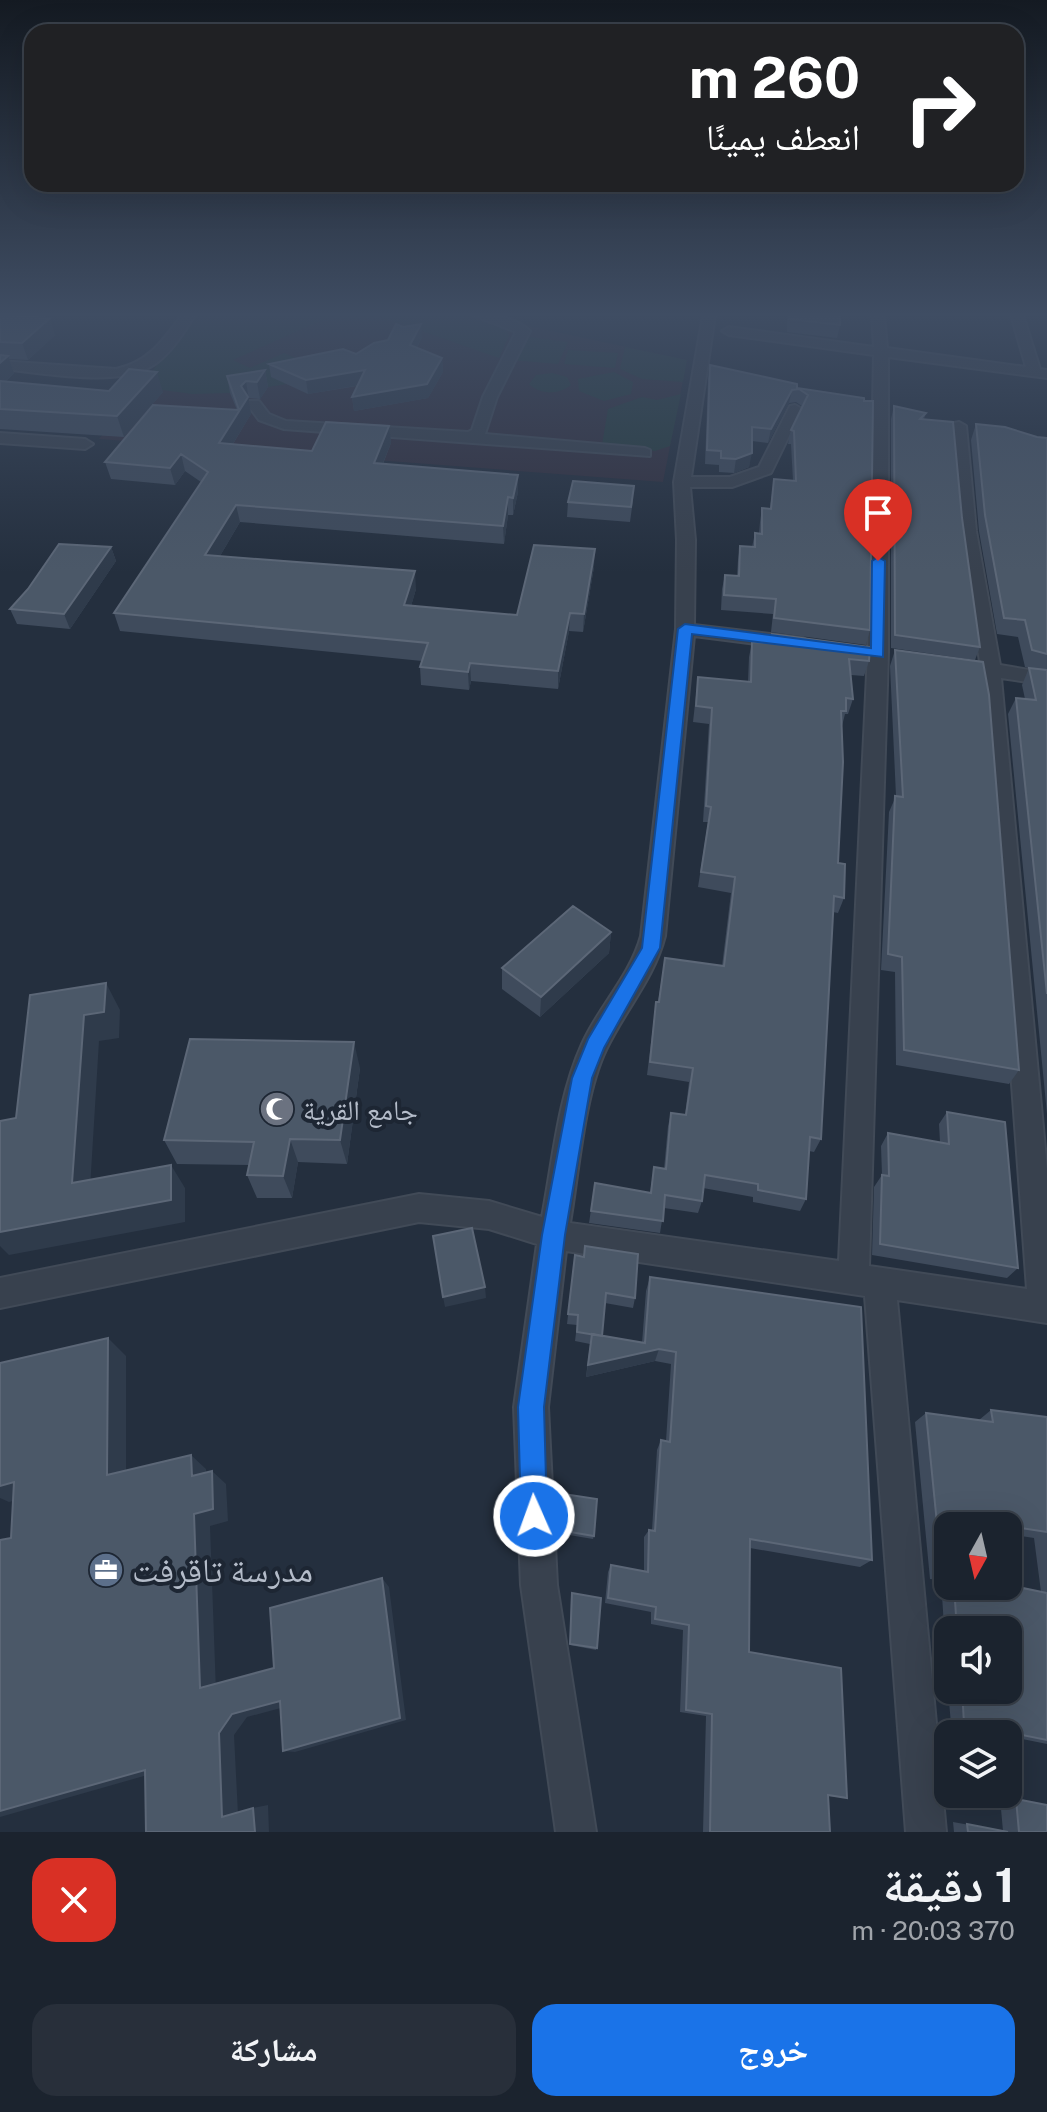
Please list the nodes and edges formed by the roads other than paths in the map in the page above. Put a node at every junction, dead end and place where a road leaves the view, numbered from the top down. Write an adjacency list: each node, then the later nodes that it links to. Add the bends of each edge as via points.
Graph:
1 (489, 400): 7 (street, via 479,432)
2 (700, 400): 11 (street)
3 (878, 400): 18 (street)
4 (254, 404): 7 (street, via 264,417 284,425)
5 (795, 409): 11 (street, via 765,470 732,482)
6 (959, 426): 15 (street, via 968,531)
7 (471, 437): 10 (street)
8 (0, 438): 9 (street)
9 (85, 444)
10 (645, 453)
11 (682, 482): 12 (street)
12 (685, 629): 13 (street); 17 (street, via 651,948 582,1078)
13 (819, 646)
14 (963, 666): 15 (street)
15 (991, 670): 16 (street); 20 (street)
16 (1047, 679)
17 (553, 1235): 18 (street); 19 (street, via 489,1215 419,1208); 21 (street, via 531,1407 535,1543)
18 (866, 1282): 20 (street); 22 (street)
19 (0, 1293)
20 (1046, 1306)
21 (576, 1832)
22 (926, 1832)

